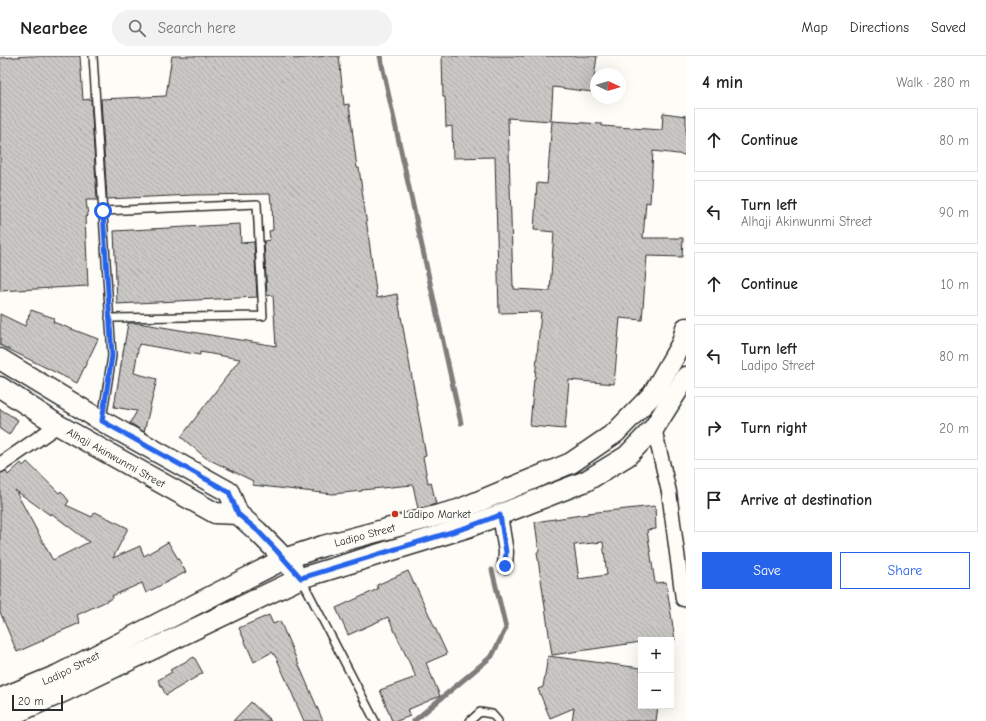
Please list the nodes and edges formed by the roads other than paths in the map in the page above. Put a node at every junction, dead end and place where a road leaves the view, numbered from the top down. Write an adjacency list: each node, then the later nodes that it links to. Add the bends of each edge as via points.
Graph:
1 (93, 56): 2 (lane)
2 (103, 211): 3 (lane); 3 (lane, via 257,204 263,316)
3 (109, 318): 8 (lane, via 112,356)
4 (686, 328): 14 (main road, Ladipo Street, via 682,343 653,394 616,433 571,463 458,510)
5 (0, 359): 8 (main road)
6 (686, 377): 10 (main road, Ladipo Street)
7 (0, 387): 9 (main road, Alhaji Akinwunmi Street)
8 (102, 421): 12 (main road, via 229,492)
9 (58, 425): 11 (street); 12 (main road, Alhaji Akinwunmi Street, via 215,513)
10 (654, 428): 13 (main road, Ladipo Street, via 627,456 586,481); 17 (street, via 669,492)
11 (0, 465)
12 (238, 514): 14 (main road)
13 (500, 515): 15 (street, via 506,552); 16 (main road, Ladipo Street)
14 (284, 559): 16 (main road); 18 (main road, Ladipo Street, via 58,675)
15 (505, 566)
16 (301, 578): 19 (main road, Ladipo Street); 20 (lane)
17 (682, 598)
18 (0, 699)
19 (0, 720)
20 (375, 721)
21 (470, 721): 22 (lane, via 480,712 492,714)
22 (498, 721)

